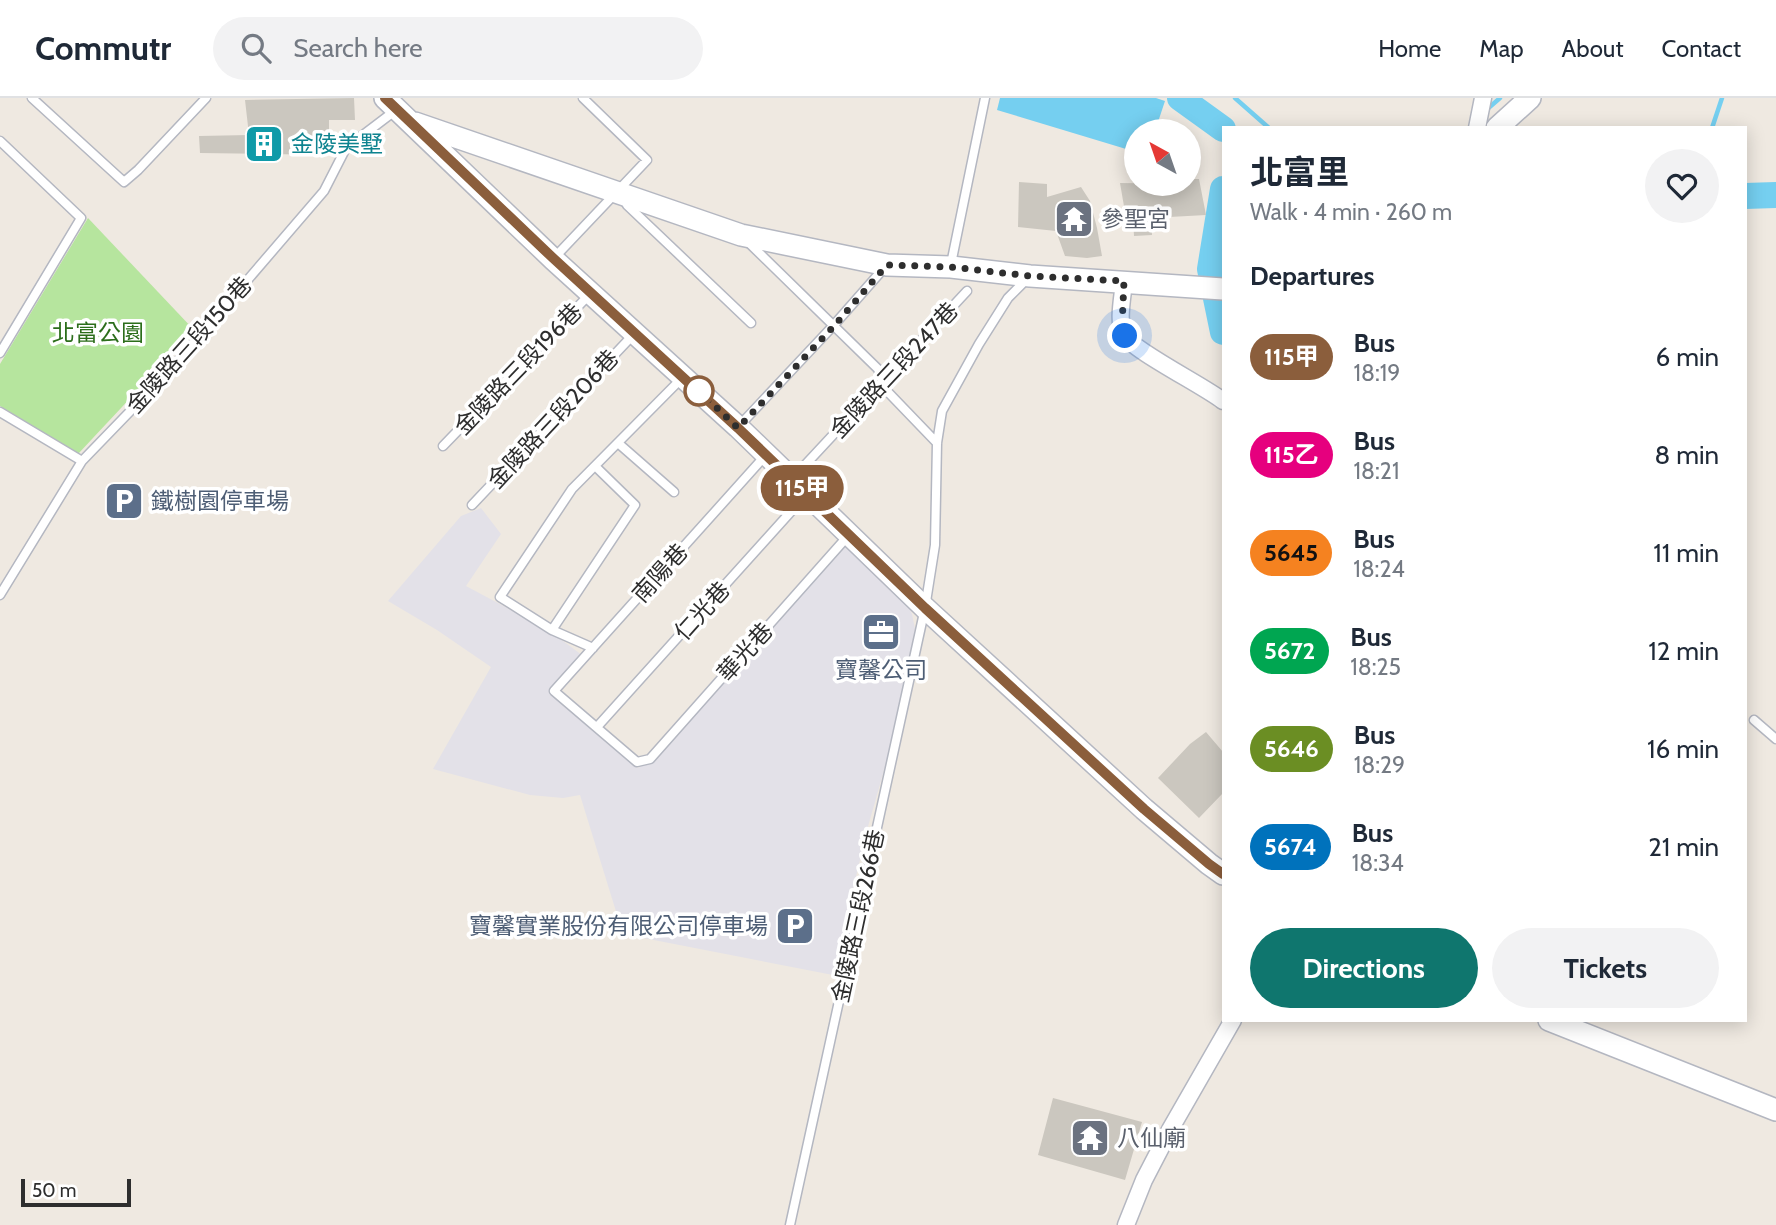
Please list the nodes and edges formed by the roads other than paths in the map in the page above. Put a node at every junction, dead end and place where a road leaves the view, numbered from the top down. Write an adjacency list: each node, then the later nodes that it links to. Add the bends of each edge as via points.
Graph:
1 (32, 98): 2 (lane, via 124,181)
2 (206, 98)
3 (583, 98): 11 (lane, via 647,160)
4 (985, 98): 15 (lane)
5 (1483, 98): 8 (street)
6 (1530, 98): 9 (main road)
7 (396, 109): 11 (main road); 13 (main road); 34 (lane, 金陵路三段150巷, via 346,148 324,191 171,369)
8 (1476, 126)
9 (1499, 126)
10 (0, 141): 24 (lane, via 81,218)
11 (619, 193): 12 (main road); 13 (lane); 21 (lane, via 626,205)
12 (741, 235): 14 (main road); 22 (lane)
13 (553, 258): 20 (main road)
14 (887, 265): 15 (main road); 22 (lane)
15 (951, 267): 16 (main road)
16 (1030, 276): 17 (main road); 31 (lane, 金陵路三段266巷, via 1008,298 979,344 942,411)
17 (1124, 281): 18 (main road); 27 (street, via 1122,327 1130,343)
18 (1222, 289)
19 (967, 291): 26 (lane, 金陵路三段247巷)
20 (592, 292): 23 (main road); 32 (lane, 金陵路三段196巷)
21 (751, 323)
22 (834, 326): 26 (lane, via 878,369); 29 (lane)
23 (635, 333): 25 (main road); 38 (lane, 金陵路三段206巷)
24 (0, 353)
25 (684, 377): 29 (main road); 30 (lane)
26 (883, 381): 31 (lane); 36 (lane, 金陵路三段247巷)
27 (1222, 400)
28 (0, 412): 34 (lane)
29 (738, 428): 33 (main road)
30 (618, 443): 35 (lane); 37 (lane)
31 (937, 443): 41 (lane, 金陵路三段266巷, via 935,545)
32 (443, 446)
33 (766, 455): 36 (main road); 43 (lane, 南陽巷)
34 (82, 461): 40 (lane, 金陵路三段150巷)
35 (595, 466): 42 (lane, via 635,505); 42 (lane, via 572,489 500,597)
36 (800, 486): 39 (main road); 45 (lane, 仁光巷)
37 (674, 492)
38 (472, 505)
39 (849, 534): 41 (main road); 45 (lane, 華光巷, via 650,759 637,762)
40 (0, 595)
41 (925, 608): 47 (main road); 51 (lane, 金陵路三段266巷)
42 (552, 630): 43 (lane)
43 (593, 648): 45 (lane, 南陽巷, via 554,691)
44 (1755, 720): 46 (lane)
45 (597, 727)
46 (1776, 740)
47 (1216, 869)
48 (1232, 1022): 52 (street, via 1171,1128)
49 (1554, 1022): 50 (main road)
50 (1776, 1110)
51 (790, 1225)
52 (1126, 1225)

